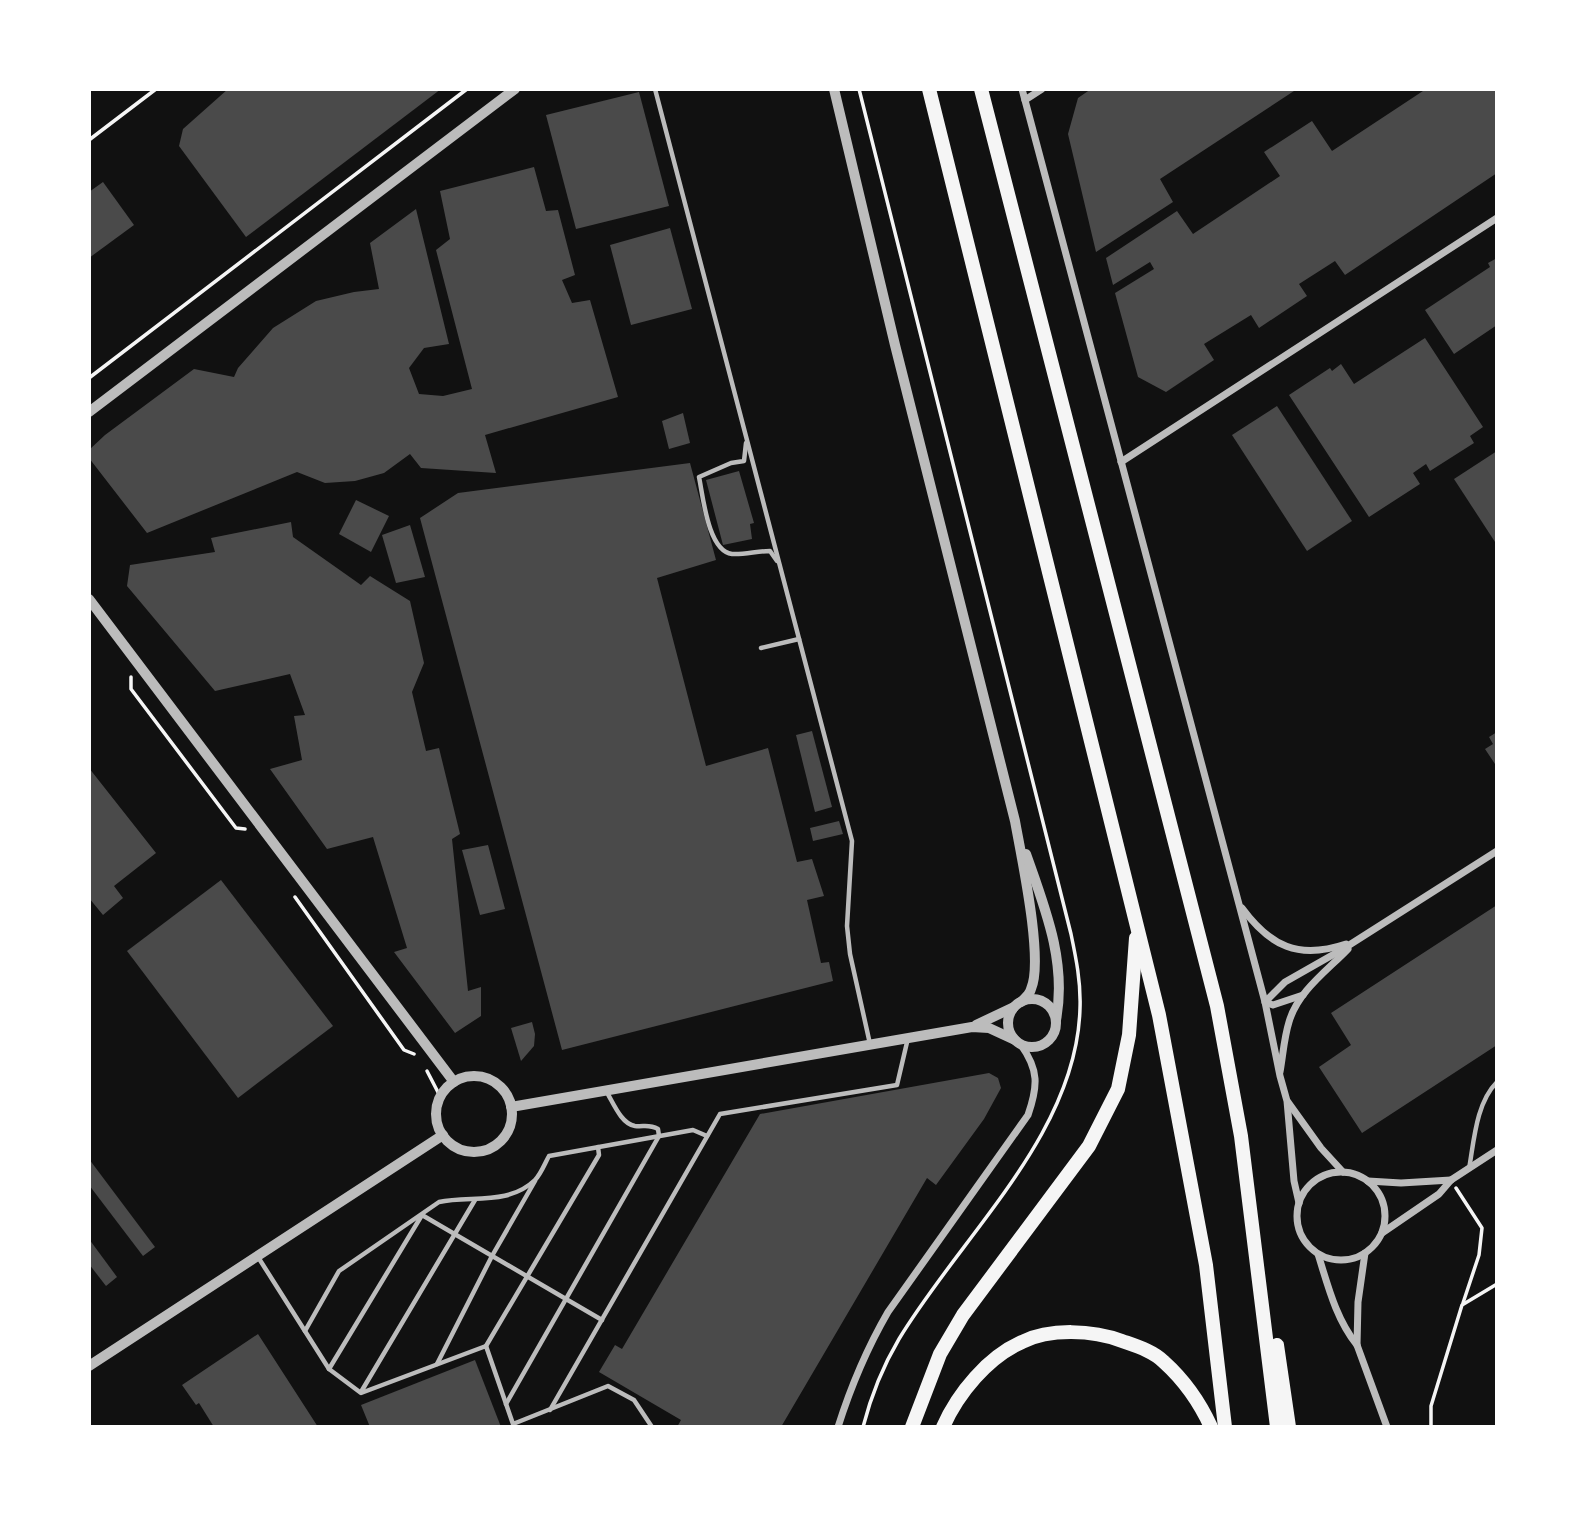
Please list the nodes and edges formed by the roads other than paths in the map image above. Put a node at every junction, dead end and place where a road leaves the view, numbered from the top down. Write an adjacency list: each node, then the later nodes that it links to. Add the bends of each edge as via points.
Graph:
1 (515, 89): 10 (street)
2 (655, 89): 11 (lane)
3 (929, 89): 20 (highway)
4 (981, 89): 25 (highway)
5 (1022, 89): 8 (street)
6 (1042, 89): 8 (street)
7 (834, 90): 17 (street)
8 (1025, 100): 12 (street)
9 (1497, 218): 12 (street)
10 (89, 412)
11 (746, 435): 13 (lane); 13 (lane, via 744,461 699,477 711,532 719,548 731,554 770,551)
12 (1121, 462): 19 (street)
13 (780, 566): 15 (lane)
14 (89, 599): 32 (street)
15 (799, 639): 16 (lane); 30 (lane, via 852,841 847,926)
16 (761, 648)
17 (1015, 821): 24 (street, via 1028,891 1035,973 1031,990); 26 (street, via 1059,963)
18 (1497, 851): 21 (street)
19 (1238, 902): 21 (street, via 1266,936 1284,946 1316,951); 23 (street)
20 (1137, 922): 70 (highway, via 1129,1035 1118,1089 1089,1146 963,1315 940,1354); 73 (highway, via 1206,1265)
21 (1356, 941): 22 (street); 23 (street, via 1285,982)
22 (1303, 995): 23 (street, via 1273,1005); 31 (street, via 1289,1022)
23 (1265, 1002): 31 (street)
24 (1018, 1005): 26 (street, via 1030,1000 1045,1003); 27 (street); 29 (street, via 1009,1019)
25 (1217, 1006): 74 (highway, via 1241,1136); 75 (highway, via 1250,1146)
26 (1056, 1020): 29 (street, via 1053,1035 1045,1044 1037,1047)
27 (972, 1027): 28 (street); 29 (street, via 989,1028)
28 (908, 1038): 30 (street); 39 (lane, via 897,1085 720,1114)
29 (1018, 1042): 69 (street, via 1035,1072 1035,1095 1028,1115 887,1312 852,1382)
30 (871, 1045): 34 (street)
31 (1280, 1076): 35 (street)
32 (454, 1082): 36 (street, via 474,1076 494,1082); 37 (street, via 436,1113)
33 (1497, 1082): 42 (lane, via 1482,1106)
34 (605, 1090): 36 (street); 38 (lane, via 626,1122 651,1125)
35 (1287, 1101): 43 (street); 48 (street)
36 (511, 1107): 37 (street, via 511,1122 495,1147 469,1152 450,1144)
37 (443, 1135): 54 (street)
38 (659, 1136): 39 (lane, via 693,1130); 40 (lane); 57 (lane)
39 (707, 1136): 58 (lane)
40 (598, 1147): 44 (lane, via 549,1156); 56 (lane, via 599,1155)
41 (1497, 1150): 42 (street)
42 (1469, 1169): 45 (street)
43 (1343, 1172): 46 (street); 48 (street, via 1315,1181)
44 (535, 1180): 47 (lane, via 511,1194); 55 (lane)
45 (1451, 1180): 46 (street); 50 (street, via 1439,1194)
46 (1368, 1181): 50 (street, via 1381,1196 1385,1211)
47 (475, 1200): 49 (lane, via 439,1202); 51 (lane)
48 (1299, 1203): 53 (street, via 1302,1236)
49 (422, 1215): 51 (lane); 59 (lane, via 339,1271); 64 (lane)
50 (1381, 1234): 52 (street)
51 (455, 1235): 55 (lane); 65 (lane)
52 (1365, 1253): 53 (street, via 1335,1260); 60 (street)
53 (1318, 1254): 60 (street, via 1331,1297)
54 (258, 1256): 59 (lane); 63 (street)
55 (492, 1256): 56 (lane); 62 (lane)
56 (528, 1277): 57 (lane); 61 (lane)
57 (564, 1298): 58 (lane); 66 (lane)
58 (602, 1320): 67 (lane)
59 (305, 1331): 64 (lane)
60 (1357, 1345): 76 (street)
61 (486, 1346): 62 (lane); 66 (lane)
62 (437, 1364): 65 (lane)
63 (89, 1366)
64 (329, 1369): 65 (lane)
65 (361, 1392)
66 (506, 1404): 67 (lane, via 513,1424)
67 (550, 1410): 68 (lane, via 608,1386 634,1400)
68 (652, 1427)
69 (838, 1427)
70 (912, 1427)
71 (943, 1427): 72 (highway, via 949,1413 996,1358 1023,1341 1086,1333 1142,1348 1163,1361 1200,1404)
72 (1211, 1427)
73 (1225, 1427)
74 (1277, 1427)
75 (1289, 1427)
76 (1387, 1427)

